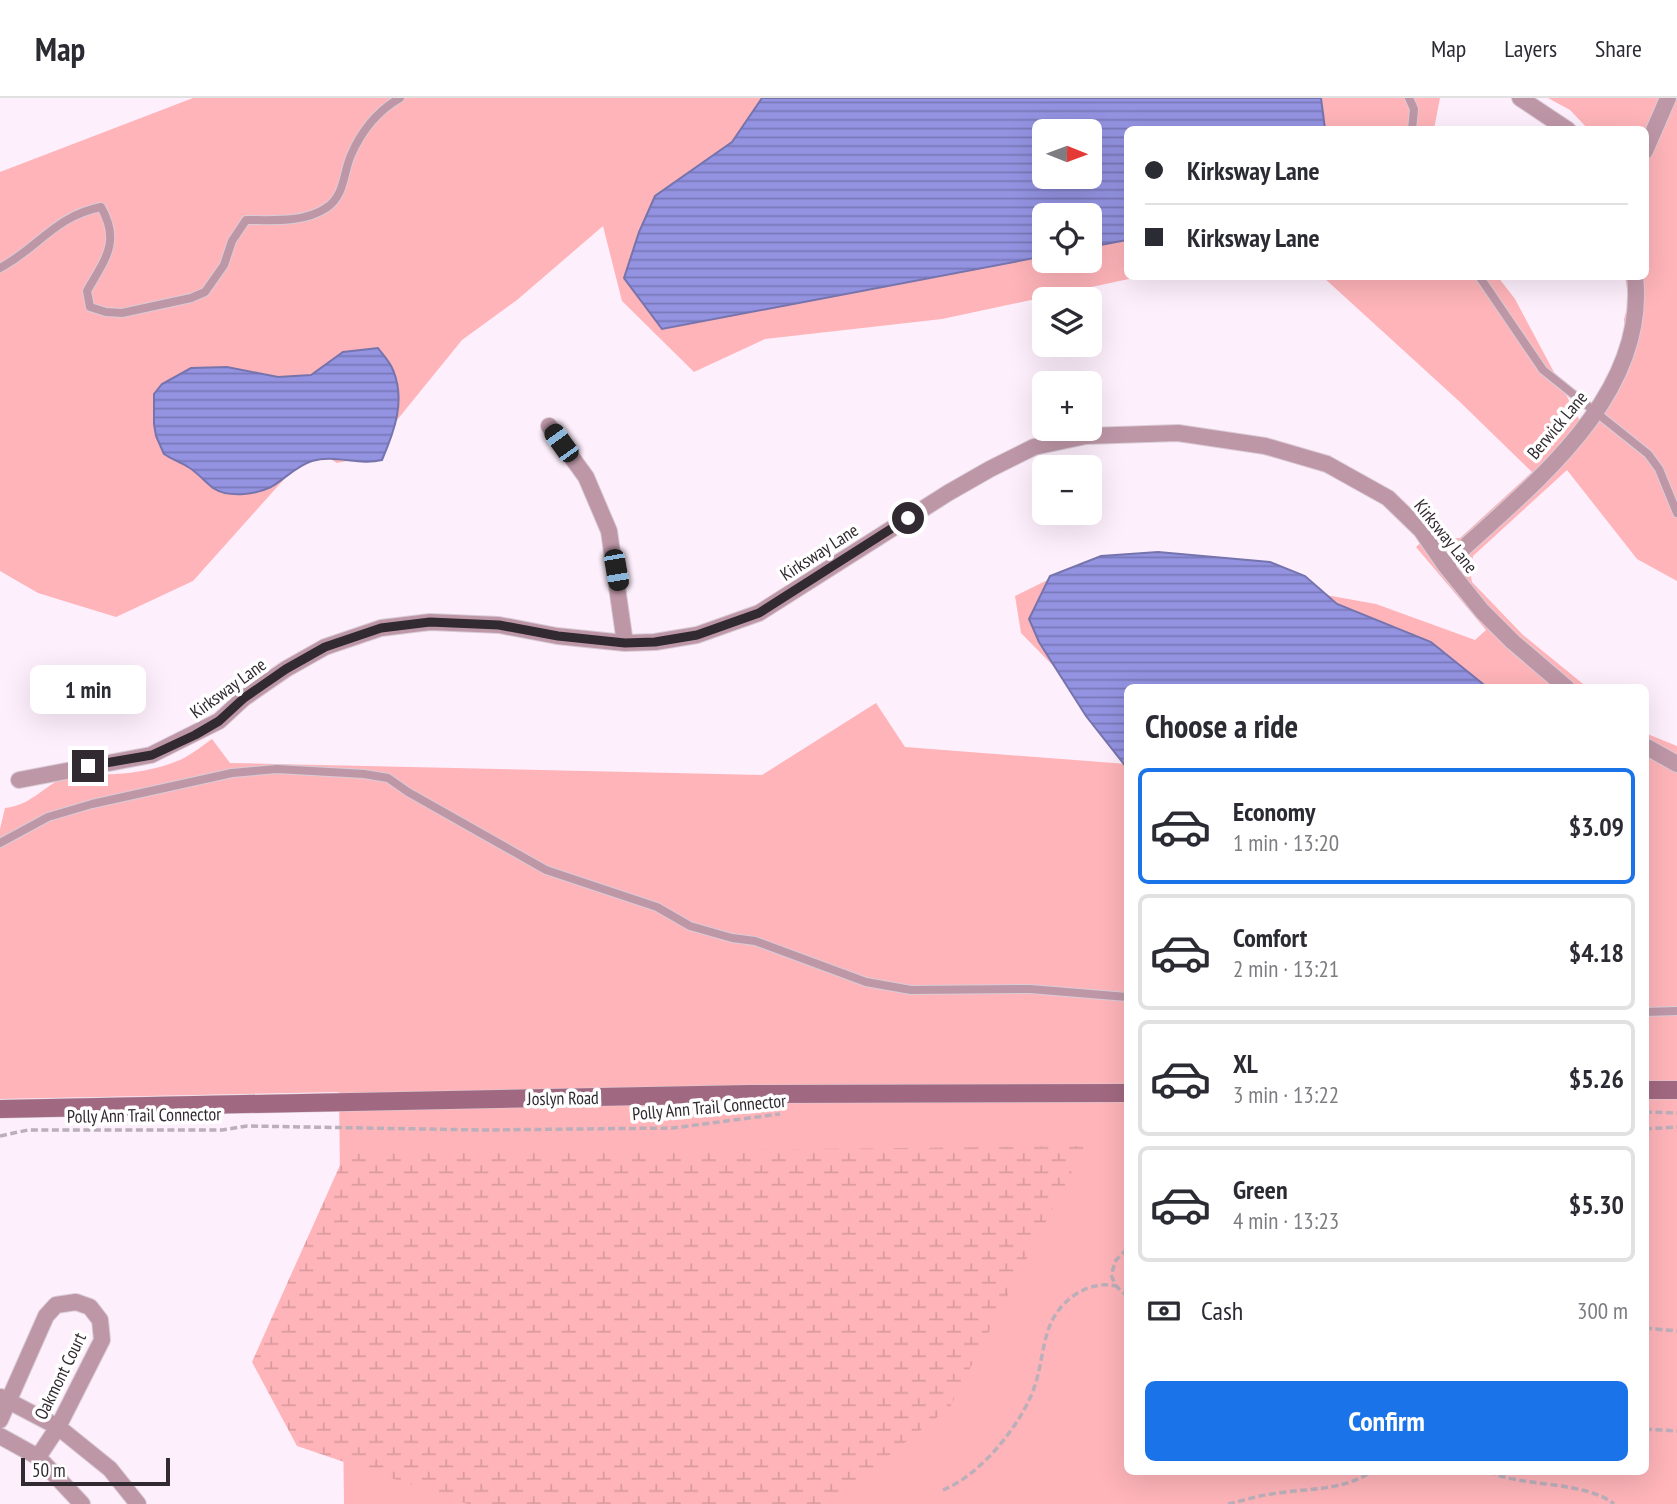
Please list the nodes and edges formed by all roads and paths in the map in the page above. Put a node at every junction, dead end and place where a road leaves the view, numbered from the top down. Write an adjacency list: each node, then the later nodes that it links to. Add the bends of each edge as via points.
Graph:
1 (400, 98): 8 (lane, via 372,118 351,155 342,190 326,208 297,219 246,220 205,292 191,298 122,313 90,307 87,290 106,258 111,237 111,224 101,207 80,211)
2 (1409, 98): 5 (lane, via 1414,109)
3 (1520, 98): 6 (street)
4 (1668, 98): 7 (street)
5 (1412, 126)
6 (1562, 126)
7 (1649, 142)
8 (0, 268)
9 (1482, 280): 11 (lane, via 1543,370)
10 (1635, 280): 11 (street, Berwick Lane, via 1629,351)
11 (1595, 413): 13 (lane, via 1648,454); 14 (street, Berwick Lane, via 1552,464)
12 (549, 426): 15 (street, via 586,477 609,531)
13 (1677, 513)
14 (1445, 565): 15 (street, Kirksway Lane, via 1421,530 1388,498 1327,464 1265,446 1178,433 1086,436 1034,447 990,469 759,613 697,635); 16 (street, Kirksway Lane, via 1482,611)
15 (625, 643): 19 (street, Kirksway Lane, via 499,625 430,622 381,628 325,647 244,698 219,721 152,755)
16 (1562, 684)
17 (1649, 748): 18 (street)
18 (1677, 764)
19 (19, 780)
20 (0, 843): 21 (lane, via 48,817 232,774 277,769 364,774 388,778 546,870 657,907 690,926 755,941 866,982 911,990 1030,989)
21 (1124, 997)
22 (1677, 1011): 23 (lane)
23 (1649, 1012)
24 (1649, 1090): 25 (street)
25 (1677, 1090)
26 (1124, 1093): 27 (street, Joslyn Road, via 749,1094)
27 (0, 1109)
28 (1649, 1112): 29 (path)
29 (1677, 1113)
30 (792, 1114): 33 (path, Polly Ann Trail Connector, via 673,1128 247,1126 222,1130 29,1130)
31 (1677, 1127): 32 (path)
32 (1649, 1129)
33 (0, 1136)
34 (1124, 1252): 35 (path)
35 (1111, 1275): 36 (path); 37 (path)
36 (1100, 1284): 37 (path); 50 (path, via 1080,1292 1052,1317 1039,1376 1024,1409 977,1469)
37 (1116, 1286): 38 (path)
38 (1124, 1293)
39 (1649, 1328): 40 (path)
40 (1677, 1331)
41 (4, 1398): 42 (street, Oakmont Court); 43 (street); 43 (street, Oakmont Court, via 56,1305 76,1302 90,1307 100,1320 102,1340)
42 (0, 1420)
43 (58, 1427): 47 (street, Oakmont Court); 52 (street, via 110,1469)
44 (1649, 1429): 45 (path)
45 (1677, 1431)
46 (0, 1436): 47 (street)
47 (38, 1457): 51 (street)
48 (1366, 1475): 53 (path, via 1333,1489 1270,1494)
49 (1503, 1475): 54 (path, via 1589,1493)
50 (943, 1490)
51 (82, 1504)
52 (138, 1504)
53 (1228, 1504)
54 (1614, 1504)

